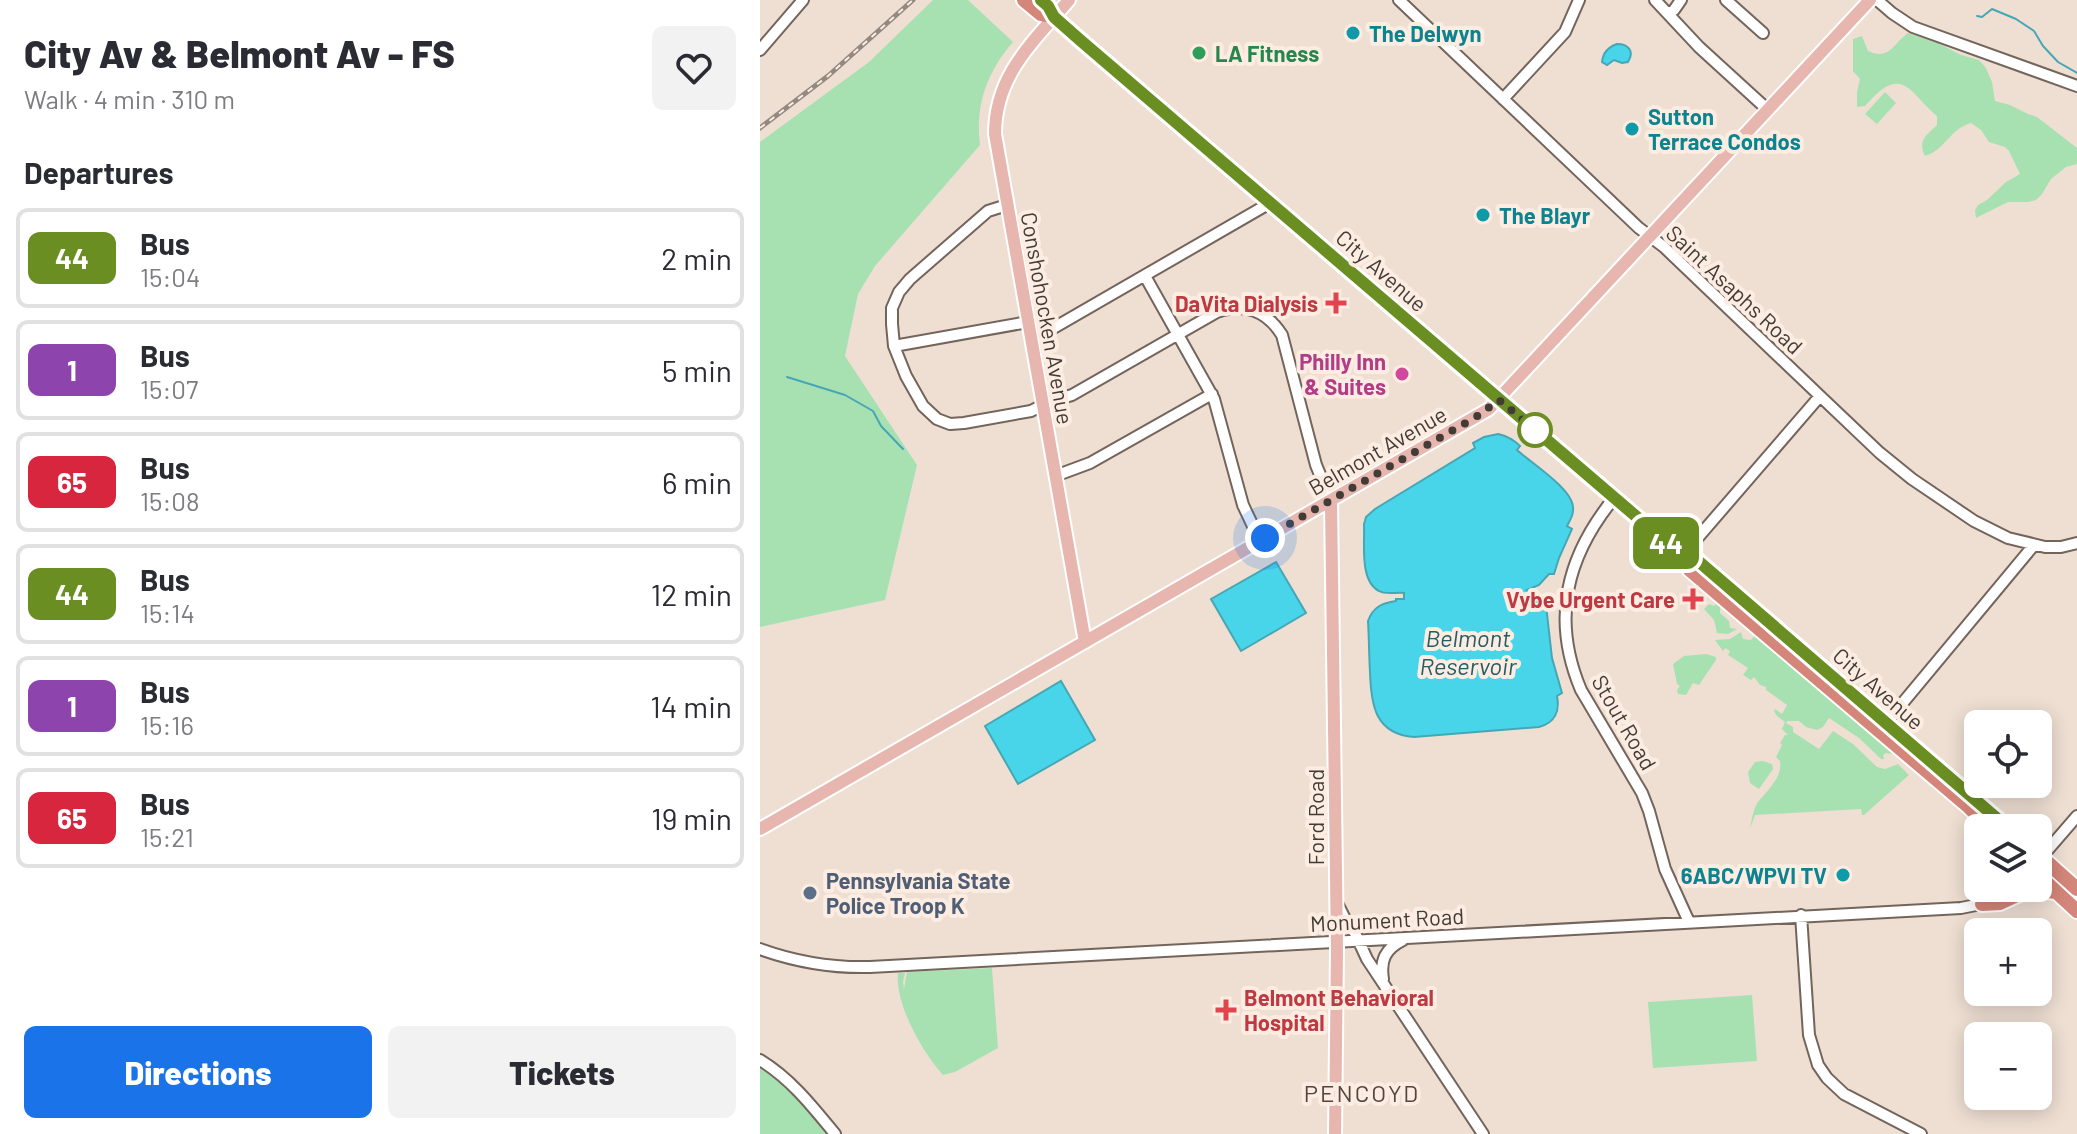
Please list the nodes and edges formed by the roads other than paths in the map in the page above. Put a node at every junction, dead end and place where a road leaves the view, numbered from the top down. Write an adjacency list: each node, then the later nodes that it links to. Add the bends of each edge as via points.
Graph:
1 (803, 0): 15 (street)
2 (1024, 0): 13 (highway, City Avenue)
3 (1041, 0): 13 (highway, City Avenue)
4 (1069, 0): 13 (main road, Conshohocken Avenue)
5 (1399, 0): 17 (street, Saint Asaphs Road)
6 (1579, 0): 17 (street, via 1565,32)
7 (1655, 0): 12 (street)
8 (1679, 0): 12 (street)
9 (1726, 0): 14 (street)
10 (1870, 0): 18 (main road, Belmont Avenue)
11 (1877, 0): 16 (street, via 1913,27)
12 (1667, 13): 18 (street)
13 (1054, 17): 19 (highway, City Avenue); 20 (main road, Conshohocken Avenue, via 1010,72 998,102 995,134)
14 (1763, 33)
15 (760, 50)
16 (2077, 86)
17 (1503, 99): 21 (street, Saint Asaphs Road)
18 (1768, 110): 21 (main road, Belmont Avenue)
19 (1270, 203): 22 (street); 29 (highway, City Avenue)
20 (1007, 205): 23 (main road, Conshohocken Avenue); 26 (street, via 988,211 903,287 892,308)
21 (1651, 237): 28 (street, Saint Asaphs Road); 29 (main road, Belmont Avenue)
22 (1145, 276): 24 (street); 25 (street)
23 (1028, 322): 25 (main road, Conshohocken Avenue); 26 (street)
24 (1178, 335): 27 (street); 30 (street, via 1078,393); 33 (street, via 1223,310 1242,307 1271,321 1282,335 1316,465)
25 (1031, 341): 30 (main road, Conshohocken Avenue)
26 (894, 346): 30 (street, via 923,406 943,422 964,423)
27 (1212, 394): 31 (street, via 1090,463); 34 (street, via 1243,505)
28 (1820, 396): 36 (street, Saint Asaphs Road, via 1931,493 1999,535); 37 (street)
29 (1499, 400): 32 (highway, City Avenue); 33 (main road, Belmont Avenue)
30 (1043, 406): 31 (main road, Conshohocken Avenue)
31 (1055, 476): 39 (main road, Conshohocken Avenue)
32 (1614, 498): 37 (highway, City Avenue); 55 (street, Stout Road, via 1589,532 1573,569 1565,612 1567,642 1581,690 1642,793 1665,869)
33 (1331, 501): 34 (main road, Belmont Avenue); 50 (main road, Ford Road)
34 (1260, 541): 39 (main road, Belmont Avenue)
35 (2077, 543): 36 (street, Saint Asaphs Road)
36 (2034, 545): 40 (street)
37 (1682, 556): 38 (highway, City Avenue, via 1690,570)
38 (1754, 617): 40 (highway, City Avenue); 41 (highway, City Avenue)
39 (1085, 642): 44 (main road, Belmont Avenue)
40 (1886, 723): 42 (highway, City Avenue)
41 (1976, 814)
42 (1992, 814)
43 (2077, 816): 45 (street)
44 (760, 829)
45 (2052, 844)
46 (2052, 869): 48 (highway)
47 (2052, 888): 49 (highway)
48 (2077, 889)
49 (2056, 892): 52 (highway, via 2030,889 1994,905); 53 (highway)
50 (1335, 897): 57 (street); 58 (main road, Ford Road)
51 (1988, 902): 52 (street, Monument Road)
52 (1982, 904): 54 (street, Monument Road)
53 (2077, 911)
54 (1801, 915): 55 (street, Monument Road); 65 (street, via 1809,1035 1818,1065 1844,1094)
55 (1689, 922): 56 (street, Monument Road)
56 (1409, 937): 57 (street, Monument Road); 60 (street, via 1384,955)
57 (1358, 940): 58 (street, Monument Road); 60 (street)
58 (1336, 941): 59 (street, Monument Road, via 855,967 808,963); 63 (main road, Ford Road)
59 (760, 949)
60 (1384, 985): 64 (street)
61 (760, 1060): 62 (street, via 799,1091)
62 (835, 1134)
63 (1335, 1134)
64 (1483, 1134)
65 (1921, 1134)

